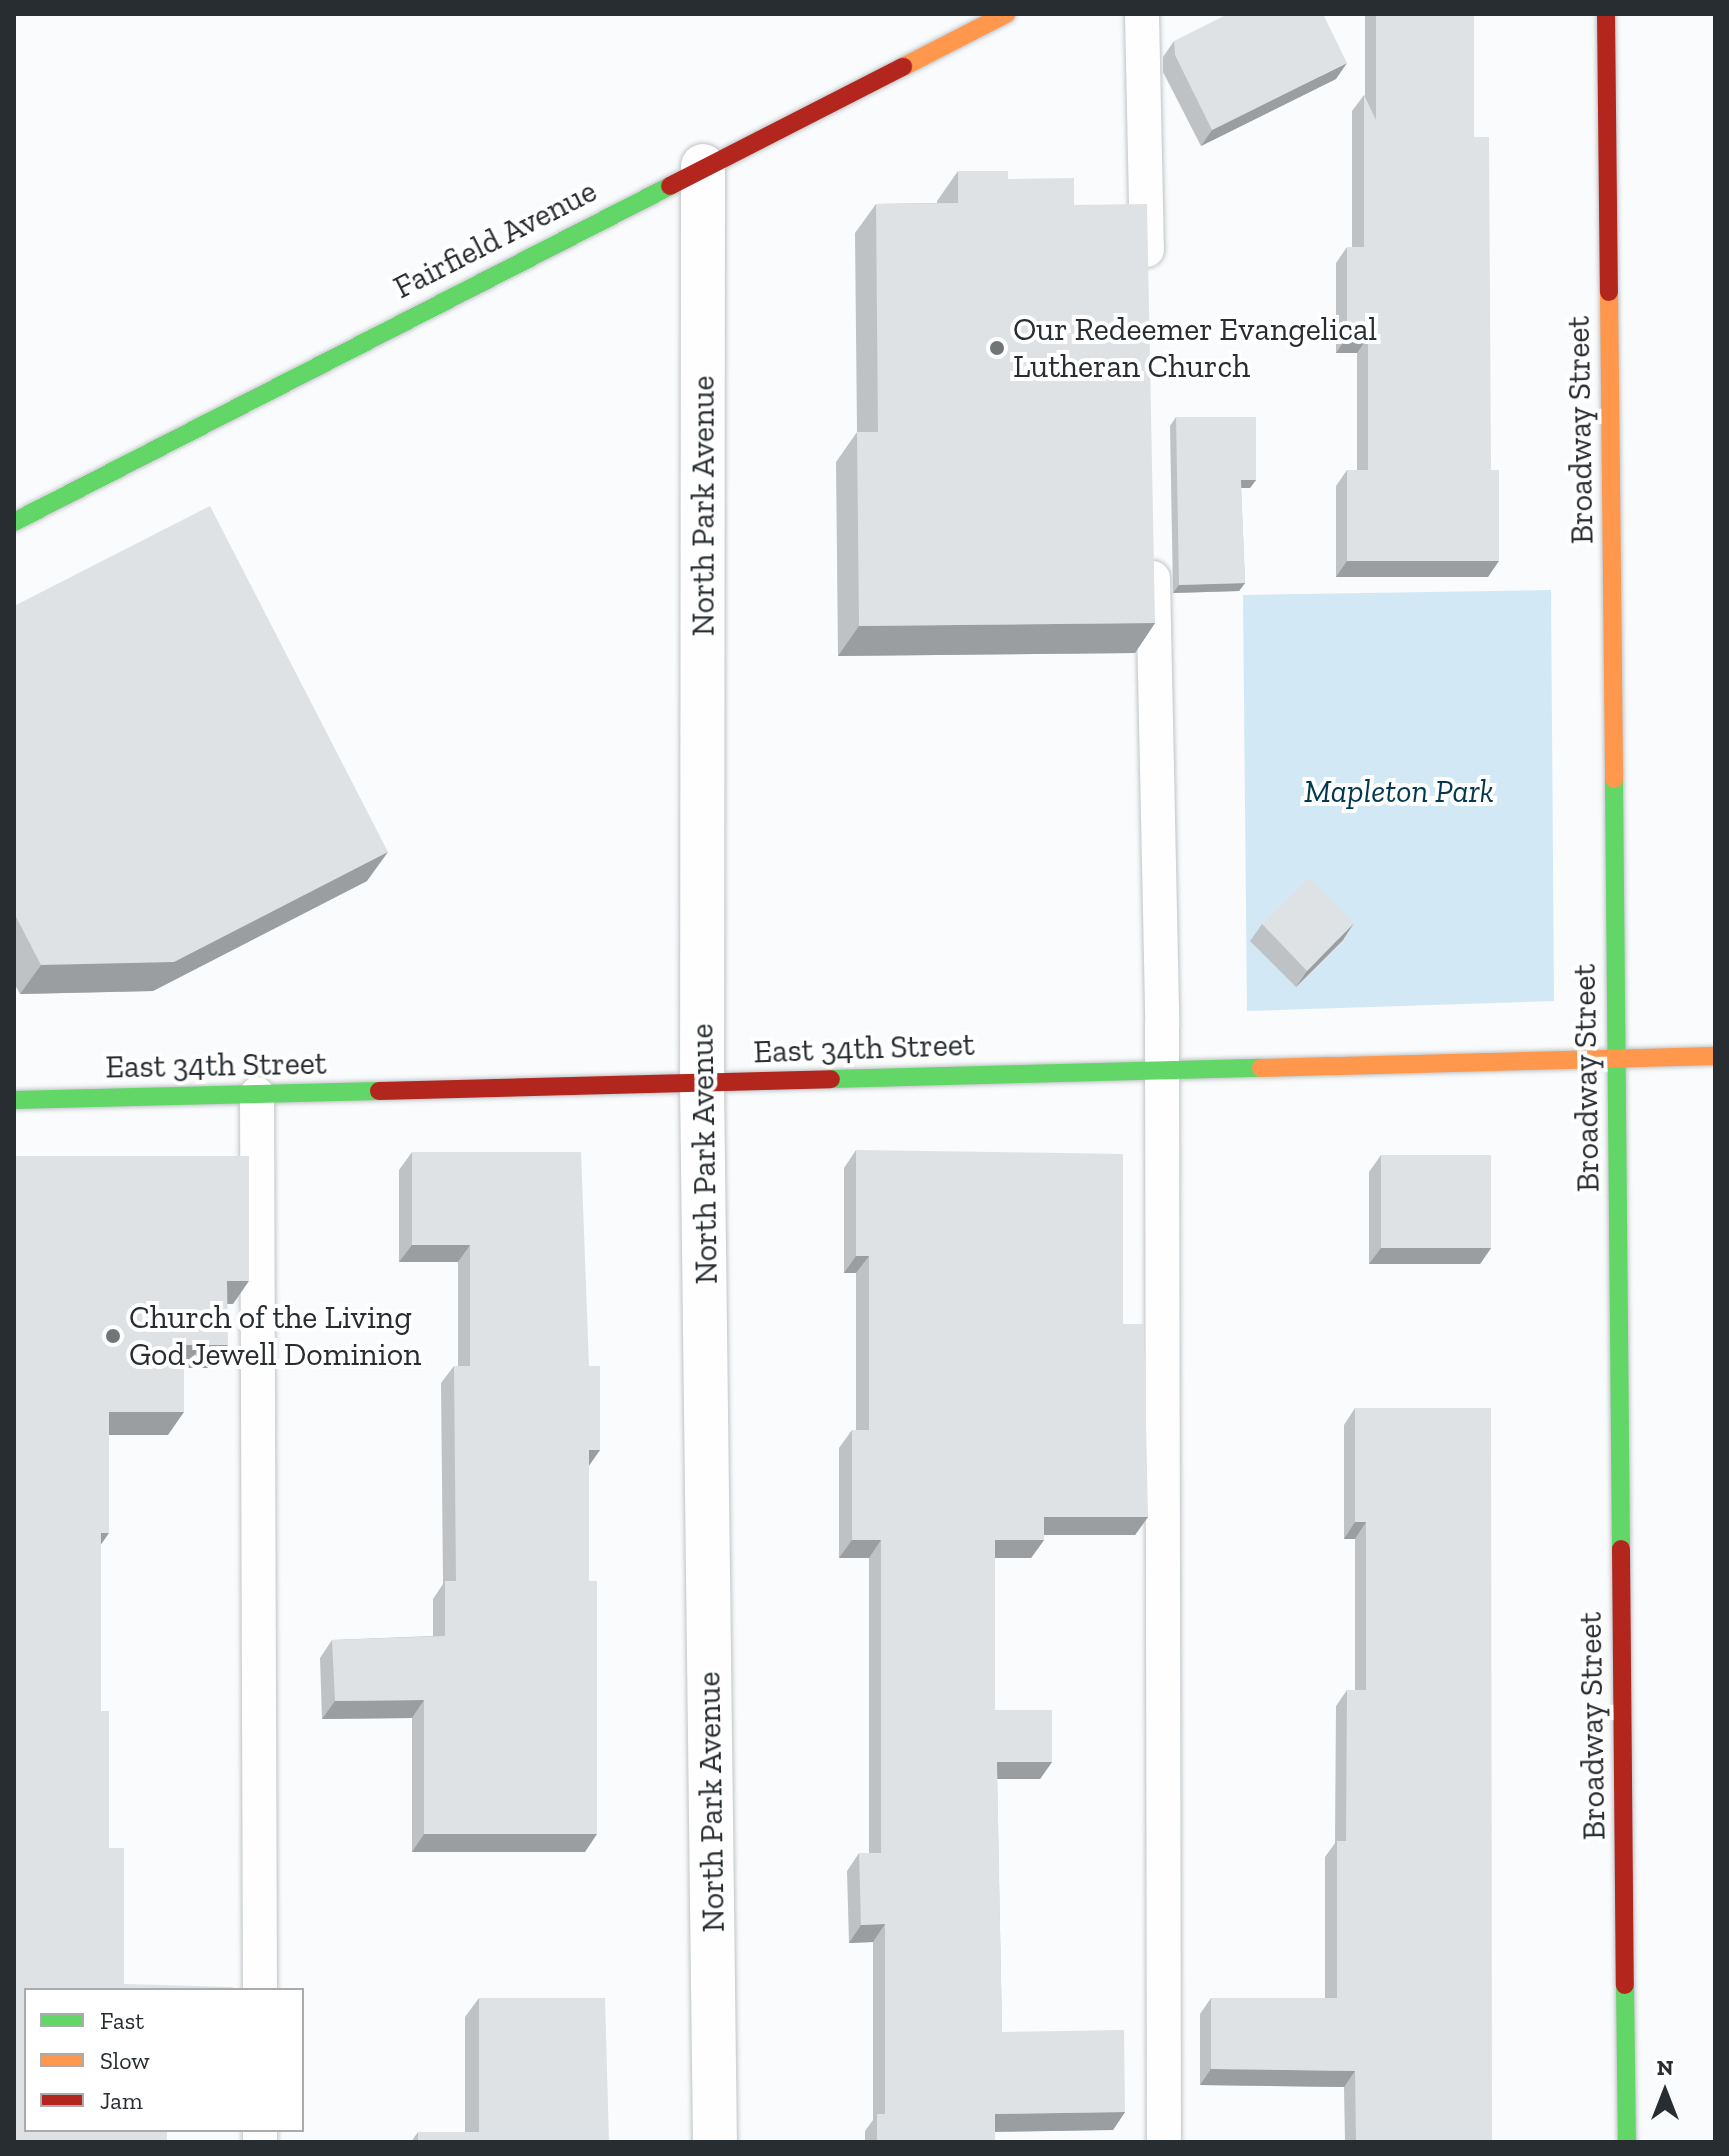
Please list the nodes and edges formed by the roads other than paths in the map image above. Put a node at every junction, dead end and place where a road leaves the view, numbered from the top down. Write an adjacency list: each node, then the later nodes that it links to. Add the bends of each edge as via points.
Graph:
1 (1006, 14): 4 (street, Fairfield Avenue)
2 (1142, 14): 5 (lane)
3 (1606, 14): 9 (street, Broadway Street)
4 (703, 166): 6 (street, Fairfield Avenue); 11 (street, North Park Avenue)
5 (1147, 284)
6 (14, 522)
7 (1153, 550): 10 (lane)
8 (1715, 1056): 9 (street, East 34th Street)
9 (1615, 1059): 10 (street, East 34th Street); 17 (street, Broadway Street)
10 (1162, 1069): 11 (street, East 34th Street); 16 (lane)
11 (702, 1083): 12 (street, East 34th Street); 15 (street, North Park Avenue)
12 (257, 1094): 13 (street, East 34th Street); 14 (lane)
13 (14, 1100)
14 (260, 1988)
15 (715, 2142)
16 (1164, 2142)
17 (1627, 2142)

